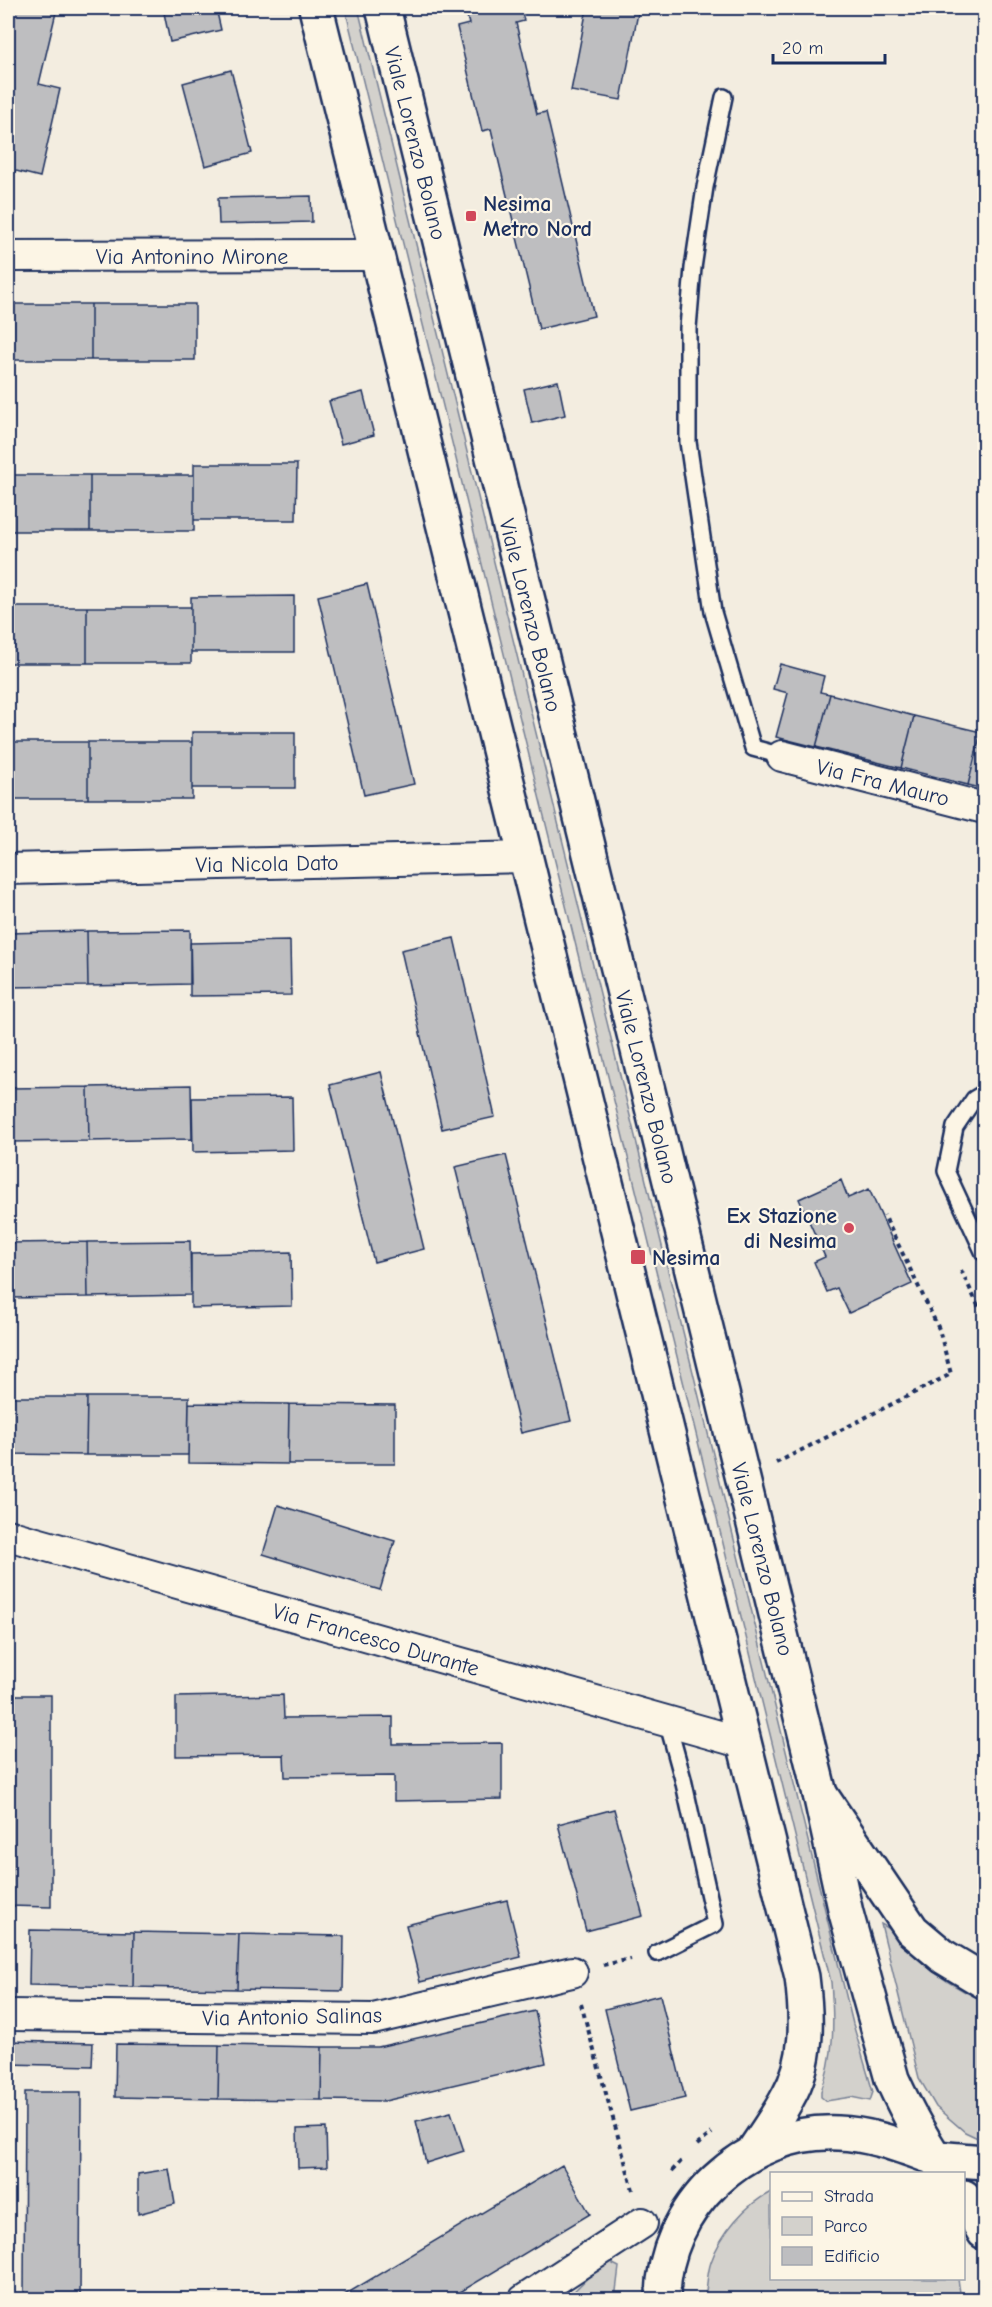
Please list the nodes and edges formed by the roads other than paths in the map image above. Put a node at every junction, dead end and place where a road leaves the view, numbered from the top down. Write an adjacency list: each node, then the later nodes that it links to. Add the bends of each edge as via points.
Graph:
1 (316, 8): 4 (main road)
2 (383, 8): 15 (main road, Viale Lorenzo Bolano)
3 (724, 97): 6 (lane, via 693,268 688,328 688,442 713,612 753,748)
4 (377, 255): 5 (street, Via Antonino Mirone); 8 (main road)
5 (8, 256)
6 (782, 756): 7 (street, Via Fra Mauro)
7 (984, 808)
8 (526, 856): 9 (street, Via Nicola Dato); 14 (main road)
9 (8, 869)
10 (984, 1092): 11 (lane, via 974,1098 955,1127 946,1171)
11 (984, 1253)
12 (8, 1535): 13 (street, Via Francesco Durante)
13 (667, 1721): 14 (street, Via Francesco Durante); 16 (lane, via 715,1924)
14 (744, 1743): 20 (main road, via 802,1977 806,2008 799,2071 790,2095)
15 (820, 1794): 18 (main road, via 912,1930 944,1957); 22 (main road, Viale Lorenzo Bolano, via 846,1913 892,2079)
16 (657, 1953)
17 (572, 1972): 19 (street, Via Antonio Salinas, via 373,2019)
18 (984, 1981)
19 (8, 2015)
20 (753, 2152): 22 (main road, via 794,2137 837,2133 880,2139); 26 (main road, via 717,2177 690,2210 671,2250)
21 (984, 2162): 22 (main road)
22 (940, 2166)
23 (965, 2200): 25 (main road)
24 (642, 2223): 27 (street)
25 (984, 2232)
26 (663, 2297)
27 (524, 2300)

